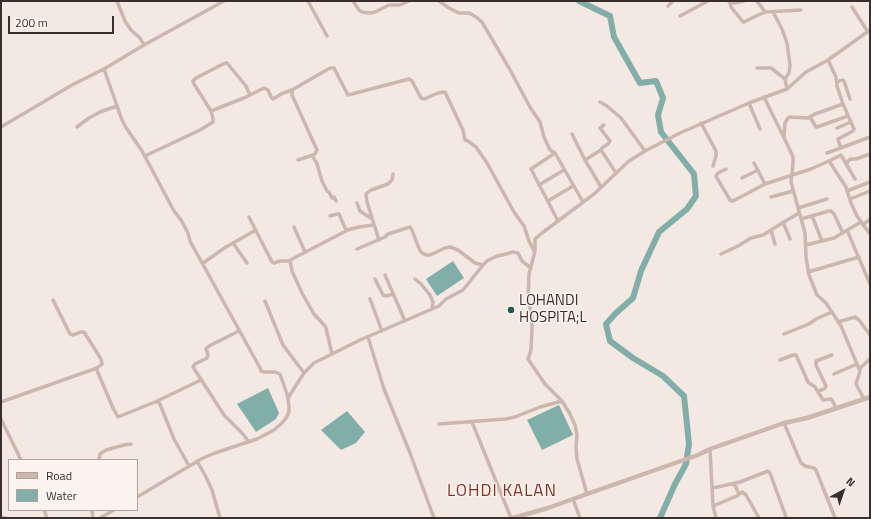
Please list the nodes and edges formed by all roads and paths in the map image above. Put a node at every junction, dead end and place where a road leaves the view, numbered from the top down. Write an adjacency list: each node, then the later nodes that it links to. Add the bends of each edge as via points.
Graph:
1 (118, 1): 20 (street, via 125,21)
2 (224, 1): 20 (street)
3 (308, 1): 19 (street)
4 (353, 1): 5 (street, via 359,10 370,13 389,5 403,5)
5 (409, 1)
6 (439, 1): 51 (street, via 459,13 469,13 482,22 540,122 550,150)
7 (673, 1): 12 (street)
8 (708, 1): 17 (street)
9 (744, 1): 11 (street)
10 (757, 1): 15 (street)
11 (729, 2): 15 (street, via 743,22)
12 (668, 6)
13 (852, 7): 18 (street)
14 (801, 10): 16 (street)
15 (765, 12): 16 (street)
16 (773, 12): 24 (street, via 787,43 790,65)
17 (680, 16)
18 (869, 31): 21 (street)
19 (327, 36)
20 (144, 45): 23 (street)
21 (828, 60): 25 (street); 26 (street, via 806,72)
22 (757, 68): 24 (street, via 771,68)
23 (104, 69): 34 (street); 41 (street)
24 (786, 80): 26 (street)
25 (837, 82): 30 (street, via 844,81); 33 (street)
26 (787, 89): 29 (street)
27 (292, 90): 28 (street, via 273,99 266,88); 54 (street, via 317,150); 113 (street, via 332,67 348,96 409,79 422,99 445,92 465,140 476,147 487,163 524,226)
28 (250, 95): 35 (street); 35 (street, via 230,66 227,63 223,64 193,81)
29 (764, 97): 32 (street); 46 (street)
30 (850, 99)
31 (600, 102): 50 (street, via 622,118)
32 (749, 103): 39 (street); 44 (street)
33 (843, 104): 36 (street); 37 (street)
34 (117, 106): 42 (street, via 100,112); 56 (street, via 125,126)
35 (211, 111): 56 (street, via 214,120 211,124)
36 (848, 116): 37 (street, via 817,127); 38 (street)
37 (810, 117): 46 (street, via 788,118)
38 (851, 122): 43 (street); 48 (street, via 854,130 838,139)
39 (701, 123): 50 (street); 62 (street, via 716,151)
40 (604, 125): 49 (street, via 600,128 610,141)
41 (1, 127)
42 (77, 127)
43 (837, 128)
44 (760, 129)
45 (572, 134): 58 (street)
46 (784, 137): 68 (street, via 793,157)
47 (870, 137): 48 (street)
48 (840, 148): 52 (street); 55 (street)
49 (601, 150): 58 (street); 66 (street)
50 (645, 151): 66 (street)
51 (555, 153): 64 (street); 73 (street, via 531,169)
52 (827, 153)
53 (870, 154): 61 (street, via 850,159)
54 (312, 155): 57 (street); 82 (street, via 327,191)
55 (841, 155): 59 (street); 61 (street)
56 (145, 156): 117 (street)
57 (298, 160)
58 (585, 160): 75 (street)
59 (829, 161): 68 (street); 76 (street)
60 (754, 163): 65 (street)
61 (846, 164): 70 (street)
62 (713, 166)
63 (726, 169): 72 (street, via 716,176 731,201)
64 (564, 170): 73 (street); 74 (street)
65 (758, 170): 69 (street); 72 (street)
66 (616, 173): 75 (street)
67 (392, 174): 91 (street, via 390,182 366,194)
68 (791, 176): 72 (street); 77 (street)
69 (742, 178)
70 (855, 179)
71 (870, 182): 76 (street)
72 (765, 184)
73 (539, 185): 83 (street)
74 (573, 186): 83 (street); 84 (street)
75 (601, 187): 84 (street)
76 (847, 190): 81 (street)
77 (793, 191): 79 (street); 86 (street)
78 (870, 191): 81 (street)
79 (771, 197)
80 (827, 199): 86 (street)
81 (850, 199): 96 (street)
82 (336, 201)
83 (548, 201): 94 (street)
84 (583, 202): 94 (street)
85 (357, 203): 91 (street, via 360,211)
86 (798, 208): 87 (street)
87 (799, 214): 92 (street); 95 (street)
88 (330, 216): 100 (street, via 339,214)
89 (812, 216): 92 (street); 103 (street, via 831,211); 107 (street)
90 (249, 217): 99 (street)
91 (372, 218): 97 (street)
92 (801, 219): 110 (street)
93 (870, 219): 96 (street)
94 (558, 221): 113 (street, via 536,237)
95 (783, 222): 101 (street); 105 (street)
96 (862, 223): 102 (street); 104 (street)
97 (374, 225): 100 (street); 106 (street)
98 (294, 227): 112 (street)
99 (256, 230): 108 (street); 116 (street, via 272,262)
100 (348, 230): 112 (street)
101 (771, 230): 109 (street); 114 (street)
102 (847, 230): 103 (street); 115 (street)
103 (843, 233): 107 (street)
104 (870, 234)
105 (790, 239)
106 (379, 240): 111 (street); 119 (street, via 388,234 410,228 424,254 430,255 450,247 475,263)
107 (822, 241): 110 (street)
108 (233, 243): 117 (street); 118 (street)
109 (775, 244)
110 (806, 245): 121 (street)
111 (358, 248)
112 (305, 252): 116 (street)
113 (535, 252): 120 (street)
114 (722, 254)
115 (858, 257): 121 (street); 125 (street)
116 (290, 262): 139 (street, via 302,293 314,314 325,326)
117 (203, 263): 134 (street)
118 (247, 263)
119 (483, 265): 120 (street, via 497,256 518,252); 130 (street, via 463,290)
120 (531, 268): 154 (street, via 528,300 532,330 528,359 545,384)
121 (808, 272): 131 (street, via 816,295)
122 (385, 275): 126 (street)
123 (374, 279): 126 (street, via 383,294)
124 (415, 280): 130 (street, via 430,295)
125 (870, 284)
126 (393, 294): 132 (street)
127 (370, 299): 135 (street)
128 (53, 300): 144 (street, via 70,334 83,332 89,338 102,362 101,366)
129 (265, 301): 146 (street, via 283,345)
130 (432, 309): 132 (street)
131 (832, 312): 133 (street); 136 (street)
132 (404, 321): 135 (street)
133 (838, 322): 137 (street, via 855,317); 143 (street)
134 (240, 331): 148 (street, via 207,347 207,358 193,366); 151 (street, via 261,371 280,374)
135 (382, 331): 138 (street)
136 (784, 334)
137 (870, 335)
138 (368, 337): 139 (street); 181 (street, via 384,389)
139 (332, 354): 146 (street, via 314,363)
140 (832, 355): 149 (street, via 816,361 826,386)
141 (870, 359): 145 (street)
142 (780, 360): 149 (street, via 796,355 808,382)
143 (857, 364): 145 (street); 147 (street)
144 (96, 368): 153 (street, via 118,417); 155 (street)
145 (859, 369): 152 (street, via 856,384)
146 (304, 372): 151 (street)
147 (834, 374)
148 (201, 380): 153 (street); 161 (street, via 224,415)
149 (818, 391): 156 (street, via 823,400 831,399)
150 (870, 397): 152 (street)
151 (288, 398): 161 (street, via 289,412 282,423 274,430)
152 (864, 399): 156 (street)
153 (157, 401): 167 (street)
154 (562, 401): 158 (street, via 510,418); 170 (street, via 575,425 576,459)
155 (1, 402)
156 (836, 408): 159 (street)
157 (1, 419): 164 (street)
158 (472, 422): 160 (street); 182 (street)
159 (784, 423): 163 (street); 186 (street, via 801,463 816,470)
160 (439, 424)
161 (249, 442): 166 (street)
162 (131, 444): 165 (street, via 106,450 100,454)
163 (710, 449): 169 (street); 170 (street)
164 (21, 459)
165 (99, 459)
166 (197, 461): 167 (street); 180 (street, via 210,486)
167 (188, 466): 172 (street)
168 (734, 483): 169 (street); 171 (street); 176 (street, via 769,472)
169 (713, 488): 174 (street)
170 (587, 494): 173 (street)
171 (739, 494): 174 (street); 185 (street, via 742,492 746,495)
172 (138, 496)
173 (573, 499): 182 (street); 183 (street)
174 (713, 506): 184 (street)
175 (112, 511): 179 (street)
176 (786, 517)
177 (1, 518): 178 (street)
178 (5, 518)
179 (100, 518)
180 (220, 518)
181 (434, 518)
182 (512, 518)
183 (580, 518)
184 (716, 518)
185 (759, 518)
186 (835, 518)

